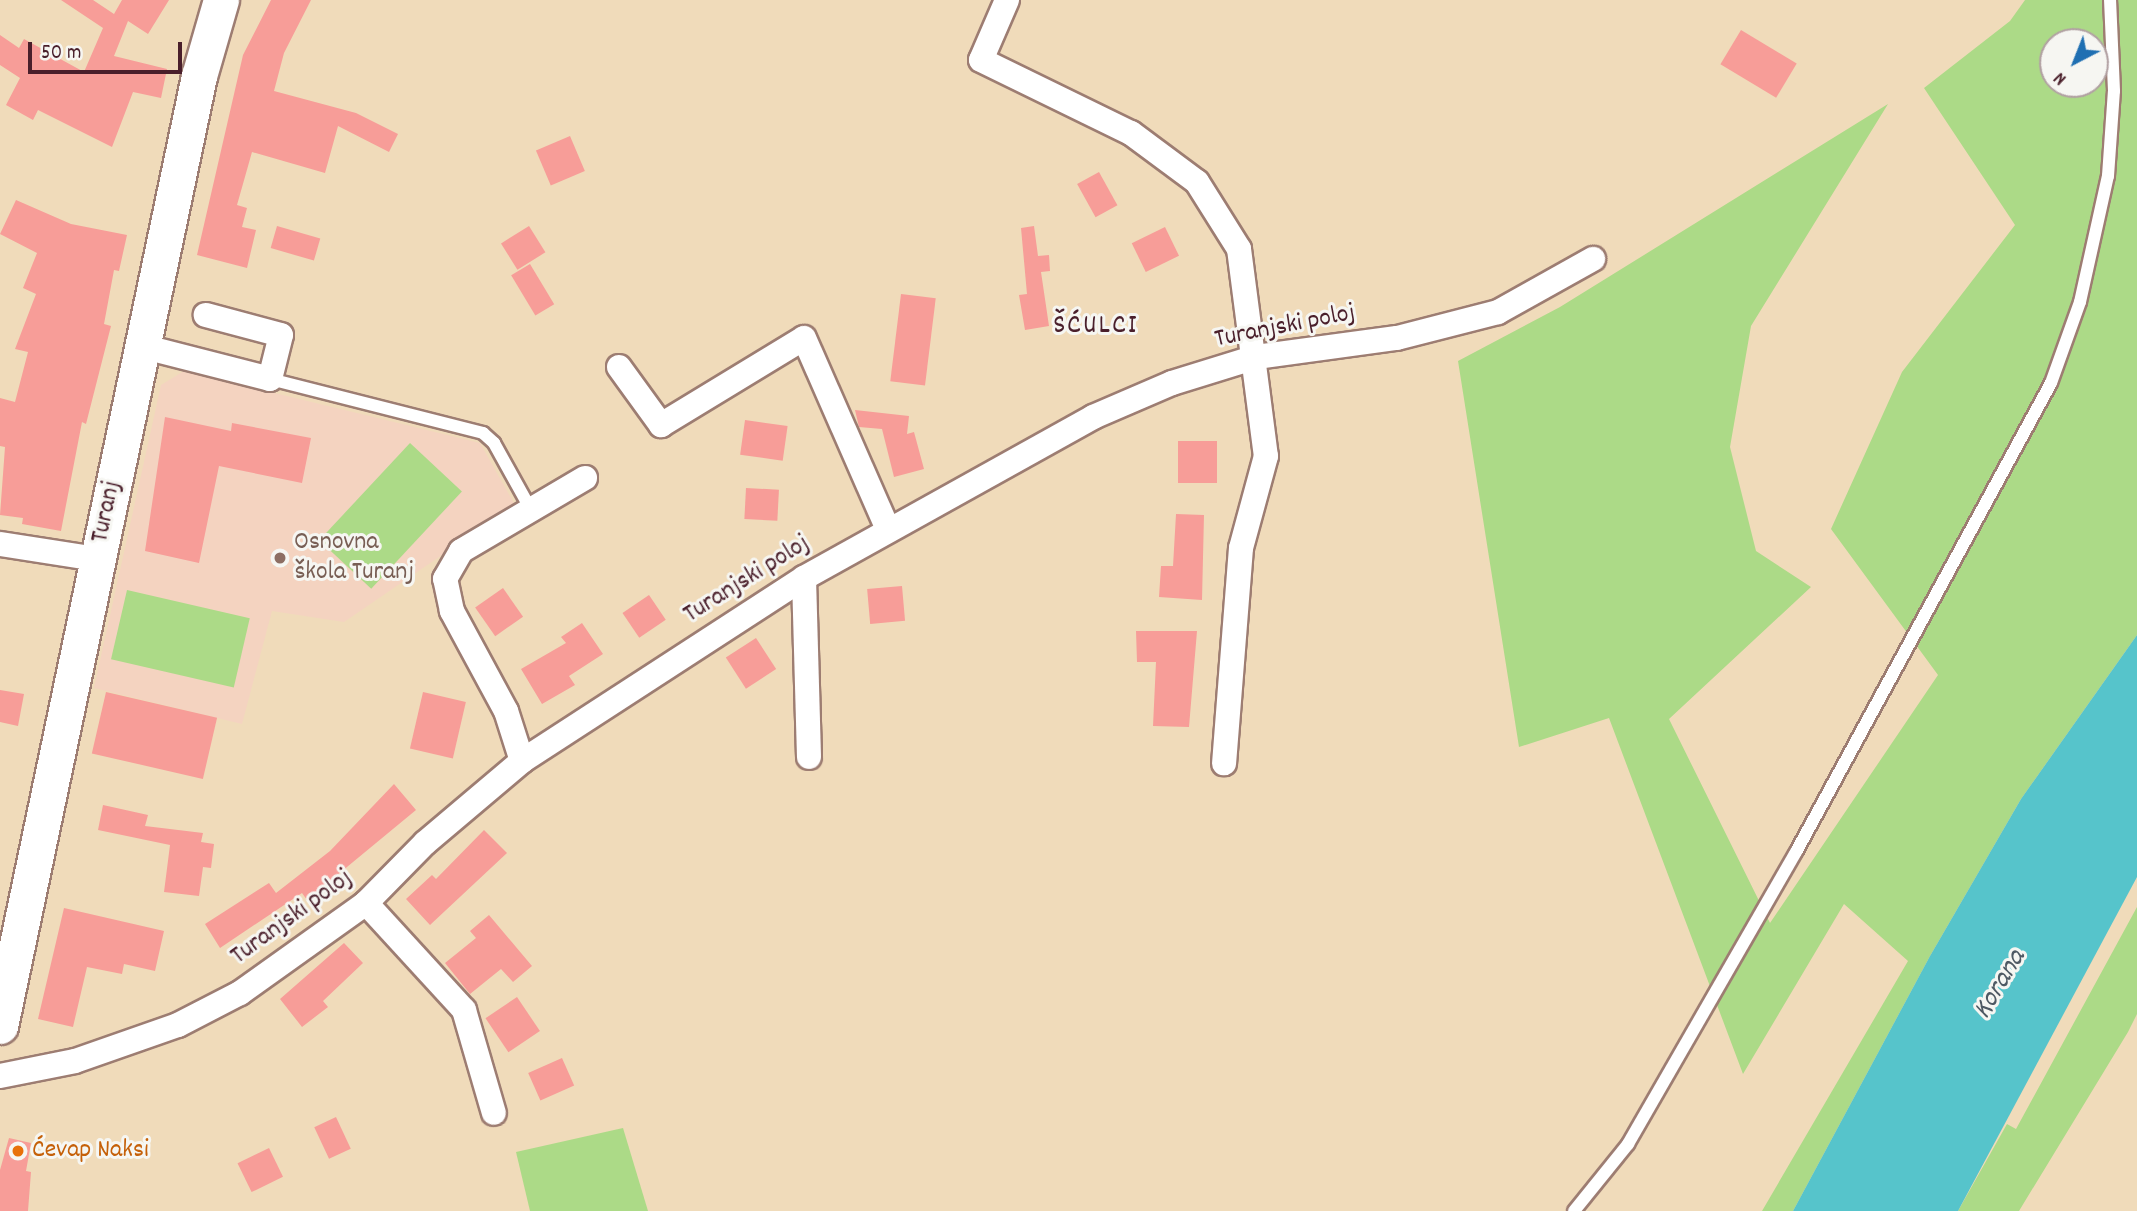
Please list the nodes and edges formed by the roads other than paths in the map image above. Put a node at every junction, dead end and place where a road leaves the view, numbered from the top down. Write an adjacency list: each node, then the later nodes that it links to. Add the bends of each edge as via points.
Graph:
1 (221, 0): 6 (main road, Turanj, via 199,76)
2 (1007, 0): 7 (street, via 981,60 1131,133 1197,181 1239,249)
3 (2110, 0): 23 (lane, via 2114,91 2108,176 2086,281 2051,383 1796,852 1634,1132)
4 (1593, 259): 7 (street, Turanjski poloj, via 1498,312 1397,338)
5 (206, 315): 9 (street, via 281,335)
6 (141, 346): 9 (street); 14 (main road, Turanj)
7 (1256, 357): 12 (street, Turanjski poloj, via 1172,383 1093,416); 18 (street, via 1266,456 1241,548)
8 (619, 367): 12 (street, via 661,425 804,338)
9 (270, 379): 11 (lane, via 483,433 494,443)
10 (585, 478): 11 (street)
11 (530, 508): 17 (street, via 461,551 445,579 452,611 506,710)
12 (888, 529): 15 (street, Turanjski poloj)
13 (0, 544): 14 (street)
14 (97, 559): 20 (main road, Turanj)
15 (804, 578): 16 (street); 17 (street, Turanjski poloj)
16 (809, 757)
17 (522, 761): 19 (street, Turanjski poloj, via 425,843)
18 (1224, 763)
19 (366, 903): 21 (street, Turanjski poloj, via 240,993 178,1025 75,1061); 22 (street, via 464,1010)
20 (0, 1026)
21 (0, 1076)
22 (495, 1113)
23 (1574, 1211)

